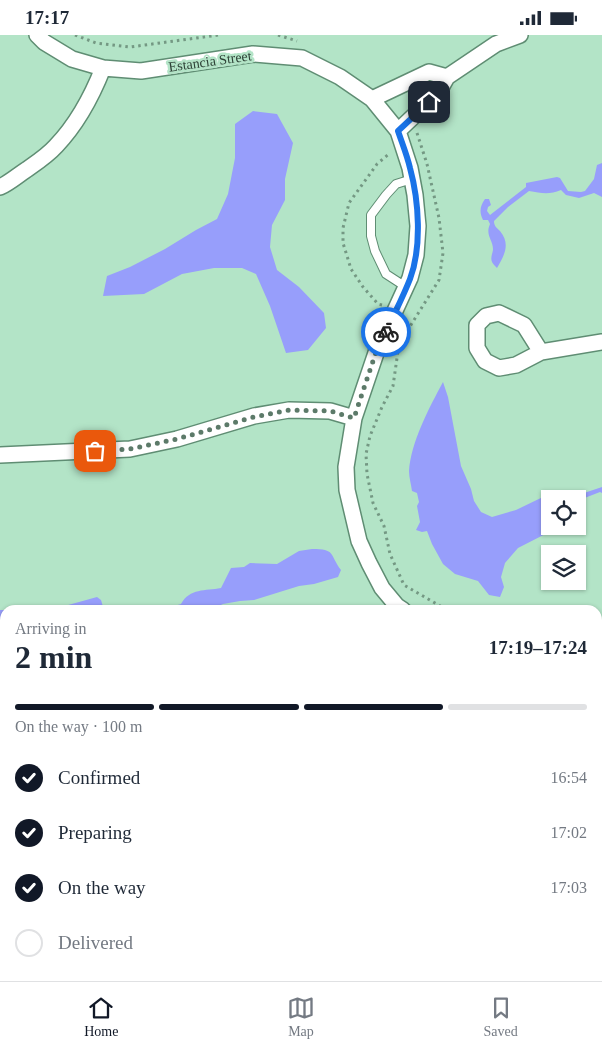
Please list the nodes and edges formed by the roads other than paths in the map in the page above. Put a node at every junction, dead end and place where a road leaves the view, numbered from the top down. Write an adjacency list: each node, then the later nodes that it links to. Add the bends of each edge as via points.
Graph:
1 (37, 35): 3 (street, Estancia Street, via 72,59)
2 (520, 35): 4 (street, via 496,44)
3 (103, 68): 5 (street, Estancia Street, via 141,71 252,53 302,59 340,77); 8 (street, via 76,122 55,147)
4 (447, 77): 5 (street, via 430,72); 6 (street, via 438,93)
5 (372, 99): 6 (street, Estancia Street)
6 (398, 131): 7 (street, Estancia Street)
7 (412, 179): 9 (street, Estancia Street, via 418,227 416,255); 9 (lane, via 396,184 371,215 371,236 386,274)
8 (0, 187)
9 (406, 287): 12 (street, Estancia Street, via 377,349)
10 (602, 341): 11 (street)
11 (541, 353)
12 (354, 418): 13 (street, via 330,411 289,410 130,449); 14 (street, Estancia Street, via 346,467 359,541 382,588)
13 (0, 455)
14 (396, 605)

